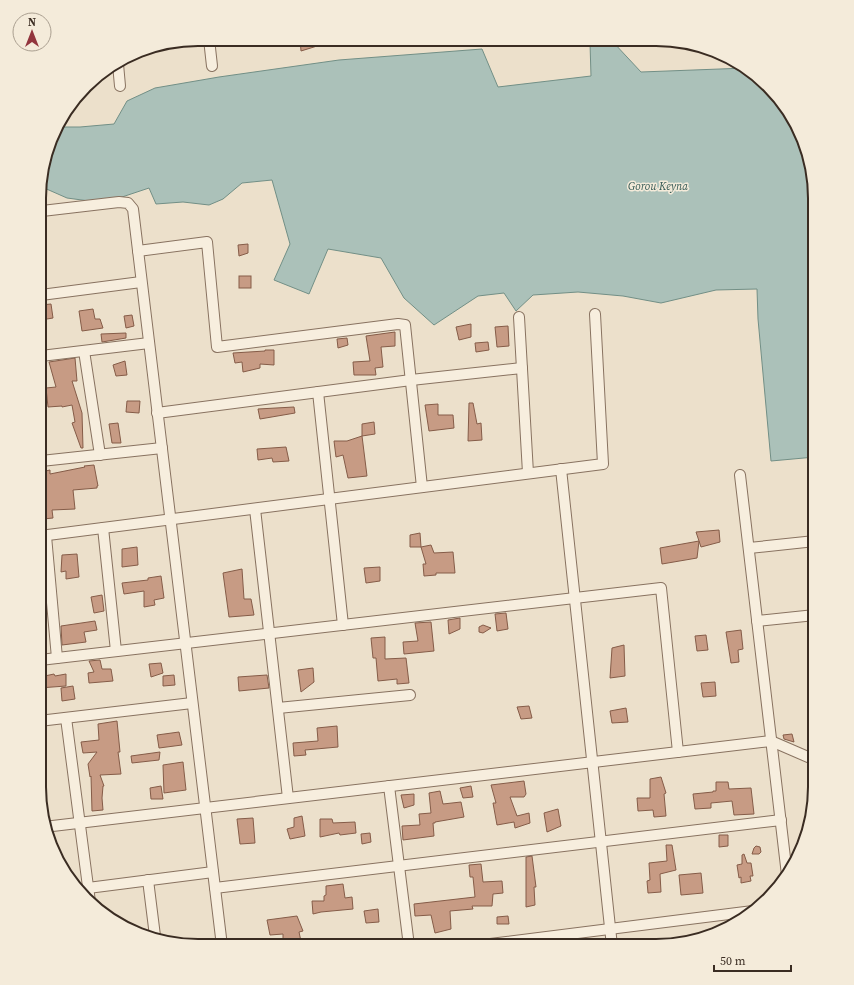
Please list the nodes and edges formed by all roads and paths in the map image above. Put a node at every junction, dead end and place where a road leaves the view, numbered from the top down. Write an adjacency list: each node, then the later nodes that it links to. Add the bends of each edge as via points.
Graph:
1 (210, 46): 2 (street)
2 (212, 66)
3 (118, 69): 4 (street)
4 (120, 86)
5 (46, 211): 6 (street, via 118,202 128,204 133,209)
6 (138, 251): 7 (street); 15 (street, via 207,242 217,347 402,324 406,330)
7 (141, 282): 8 (street); 11 (street)
8 (46, 294)
9 (595, 314): 21 (street, via 603,464)
10 (519, 317): 14 (street)
11 (149, 343): 12 (street); 17 (street)
12 (84, 351): 13 (street); 19 (street)
13 (46, 355)
14 (522, 368): 15 (street); 22 (street)
15 (411, 380): 16 (street); 24 (street)
16 (318, 392): 17 (street); 25 (street)
17 (157, 413): 18 (street)
18 (162, 448): 19 (street); 27 (street)
19 (100, 454): 20 (street)
20 (46, 460)
21 (561, 469): 22 (street); 33 (street)
22 (528, 473): 24 (street)
23 (740, 475): 31 (street)
24 (422, 487): 25 (street)
25 (329, 499): 26 (street); 36 (street)
26 (255, 509): 27 (street); 37 (street)
27 (170, 520): 28 (street); 38 (street)
28 (103, 528): 29 (street); 39 (street)
29 (46, 536)
30 (808, 542): 31 (street)
31 (749, 548): 35 (street)
32 (46, 560): 40 (street)
33 (575, 598): 36 (street); 48 (street, via 661,588); 50 (street)
34 (808, 616): 35 (street)
35 (757, 621): 47 (street)
36 (343, 625): 37 (street)
37 (269, 634): 38 (street); 44 (street)
38 (185, 643): 39 (street); 43 (street)
39 (116, 651): 40 (street)
40 (58, 658): 41 (street)
41 (46, 659)
42 (410, 695): 44 (street)
43 (192, 703): 45 (street); 53 (street)
44 (278, 708): 52 (street)
45 (66, 718): 46 (street); 55 (street)
46 (46, 720)
47 (771, 741): 48 (street); 49 (street); 54 (street)
48 (678, 752): 50 (street)
49 (808, 757)
50 (592, 762): 51 (street); 57 (street)
51 (390, 786): 52 (street); 58 (street)
52 (288, 798): 53 (street)
53 (205, 808): 55 (street); 60 (street)
54 (780, 820): 57 (street); 59 (street)
55 (80, 823): 56 (street); 62 (street)
56 (51, 827)
57 (600, 841): 58 (street); 66 (street)
58 (399, 866): 63 (street); 69 (street)
59 (786, 866)
60 (213, 872): 61 (street); 63 (street)
61 (148, 880): 62 (street); 67 (street)
62 (88, 888): 64 (street)
63 (215, 888): 68 (street)
64 (88, 892)
65 (741, 913): 66 (street)
66 (610, 929): 70 (street); 71 (street)
67 (155, 933)
68 (221, 939)
69 (408, 939)
70 (539, 939)
71 (611, 939)

